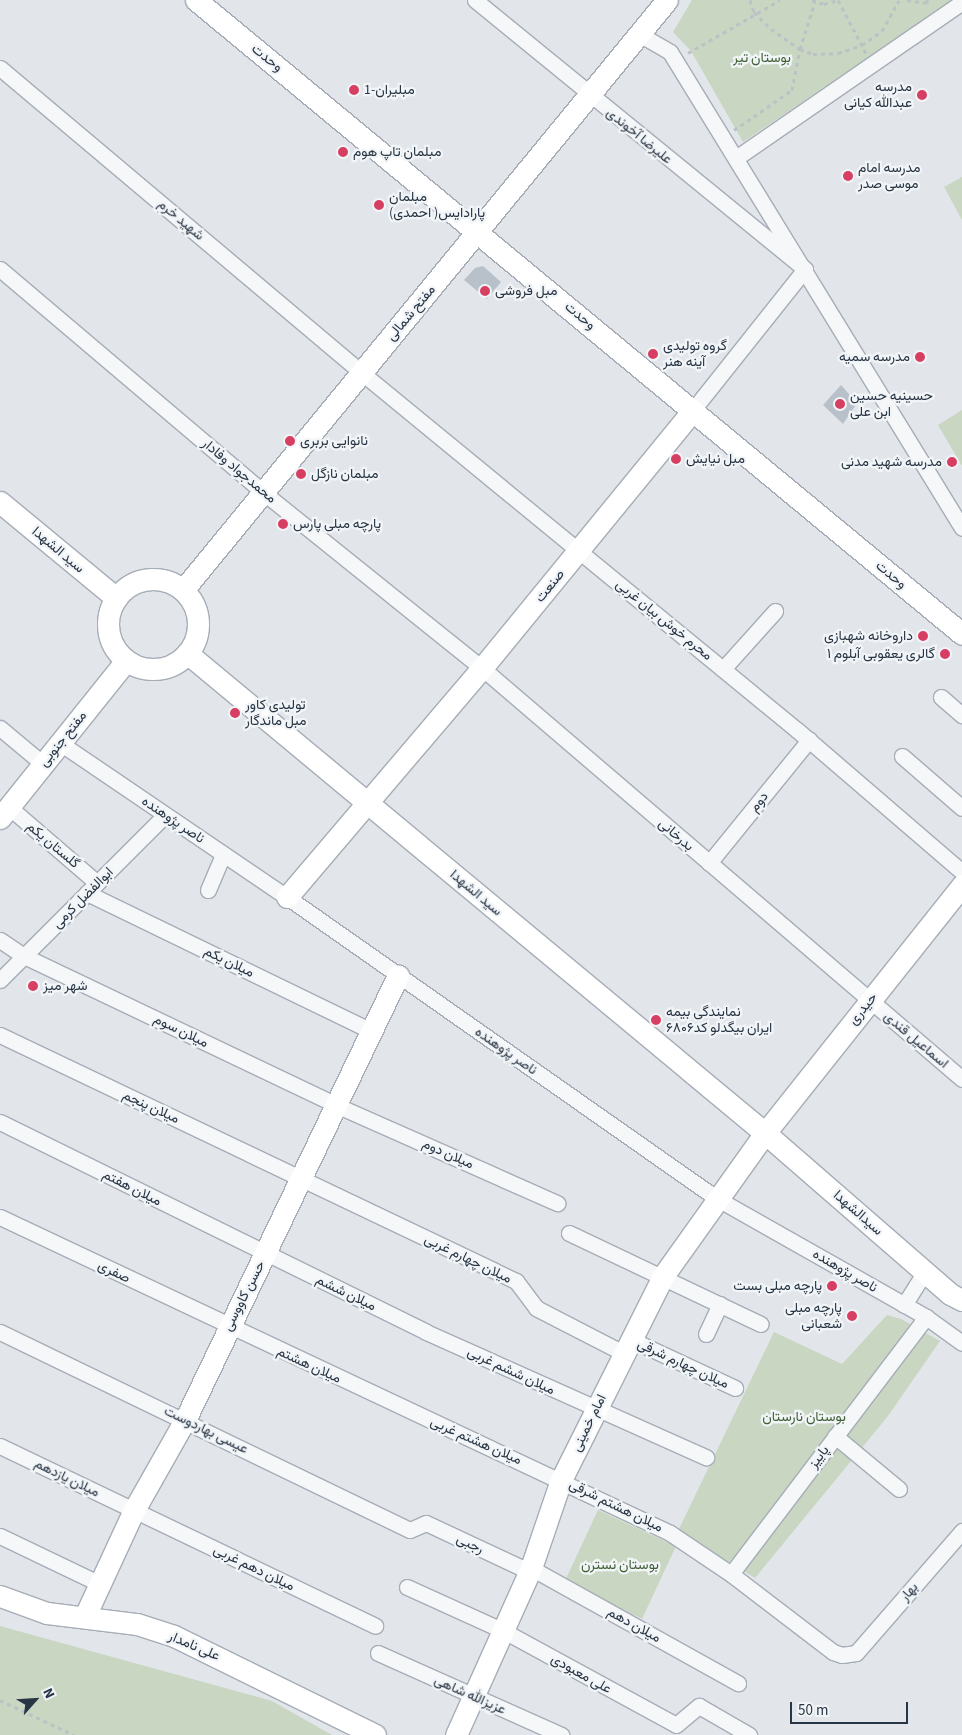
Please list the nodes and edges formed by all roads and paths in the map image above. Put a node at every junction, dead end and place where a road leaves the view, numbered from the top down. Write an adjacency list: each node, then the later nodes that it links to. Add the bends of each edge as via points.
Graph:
1 (196, 0): 23 (street, وحدت)
2 (475, 0): 20 (street, علیرضا آخوندی)
3 (647, 0): 14 (street)
4 (667, 0): 14 (street, مفتح شمالی)
5 (750, 0): 13 (path)
6 (780, 0): 13 (path)
7 (838, 0): 11 (path, via 824,4); 15 (path)
8 (899, 0): 15 (path, via 882,30)
9 (907, 0): 10 (path, via 924,3)
10 (929, 0)
11 (814, 1): 16 (path)
12 (962, 2): 18 (street)
13 (754, 12): 16 (path); 17 (path)
14 (639, 34): 17 (street, علیرضا آخوندی, via 670,52); 20 (street, مفتح شمالی)
15 (862, 45): 16 (path, via 838,54 813,54); 18 (path)
16 (800, 50): 21 (path, via 792,90)
17 (676, 60): 21 (street, علیرضا آخوندی)
18 (872, 65): 22 (street)
19 (0, 68): 26 (street, شهید خرم)
20 (590, 97): 23 (street, مفتح شمالی); 25 (street, علیرضا آخوندی)
21 (723, 136): 22 (street, علیرضا آخوندی)
22 (736, 158): 25 (street, علیرضا آخوندی)
23 (479, 232): 26 (street, مفتح شمالی); 27 (street, وحدت)
24 (0, 269): 28 (street, محمدجواد وفادار)
25 (804, 269): 27 (street, صنعت); 30 (street, علیرضا آخوندی)
26 (362, 373): 28 (street, مفتح شمالی); 31 (street, محرم خوش بیان غربی)
27 (693, 410): 31 (street, صنعت); 35 (street, وحدت)
28 (264, 493): 32 (street, مفتح شمالی); 38 (street, محمدجواد وفادار)
29 (0, 502): 33 (street, سید الشهدا)
30 (962, 528)
31 (579, 551): 38 (street, صنعت); 39 (street, محرم خوش بیان غربی)
32 (183, 590): 33 (street, via 170,582 140,580 126,587); 36 (street, via 197,614 195,641)
33 (116, 598): 37 (street, via 107,624 116,651)
34 (775, 611): 39 (street)
35 (962, 634)
36 (187, 653): 37 (street, via 177,662 158,669 138,667); 47 (street, سید الشهدا)
37 (126, 661): 44 (street, مفتح جنوبی)
38 (482, 668): 47 (street, صنعت); 52 (street, بدرخانی)
39 (723, 669): 43 (street, محرم خوش بیان غربی)
40 (942, 697): 41 (street)
41 (962, 714)
42 (0, 728): 46 (street)
43 (809, 740): 52 (street, دوم); 53 (street, محرم خوش بیان غربی)
44 (60, 742): 46 (street, مفتح جنوبی); 50 (street, ناصر پژوهنده)
45 (902, 756): 48 (street)
46 (43, 764): 49 (street, مفتح جنوبی)
47 (368, 803): 57 (street, صنعت); 68 (street, سید الشهدا)
48 (962, 808)
49 (4, 813): 55 (street, گلستان یکم)
50 (165, 815): 51 (street, ناصر پژوهنده); 55 (street, ابوالفضل کرمی)
51 (223, 854): 56 (street); 57 (street, ناصر پژوهنده)
52 (709, 863): 62 (street, بدرخانی)
53 (962, 872)
54 (962, 885): 62 (street, حیدری)
55 (92, 888): 59 (street, ابوالفضل کرمی); 63 (street, میلان یکم)
56 (208, 890)
57 (287, 897): 60 (street, ناصر پژوهنده)
58 (0, 940): 59 (street, میلان سوم)
59 (24, 956): 61 (street, ابوالفضل کرمی); 66 (street, میلان سوم)
60 (398, 975): 63 (street, حسن کاووسی); 70 (street, ناصر پژوهنده)
61 (0, 980)
62 (870, 1001): 65 (street, اسماعیل قندی); 68 (street, حیدری)
63 (371, 1031): 66 (street, حسن کاووسی)
64 (0, 1035): 69 (street, میلان پنجم)
65 (962, 1079)
66 (338, 1106): 69 (street, حسن کاووسی); 71 (street, میلان دوم)
67 (0, 1122): 74 (street, میلان هفتم)
68 (765, 1133): 70 (street, امام خمینی); 75 (street, سیدالشهدا)
69 (303, 1178): 74 (street, حسن کاووسی); 88 (street, میلان چهارم غربی, via 516,1281 536,1308)
70 (716, 1198): 76 (street, امام خمینی); 79 (street, ناصر پژوهنده)
71 (557, 1203)
72 (0, 1218): 83 (street, صفری)
73 (568, 1234): 76 (street)
74 (265, 1254): 83 (street, حسن کاووسی); 85 (street, میلان ششم)
75 (925, 1272): 77 (street, سیدالشهدا); 79 (street)
76 (663, 1276): 78 (street); 88 (street, امام خمینی)
77 (956, 1297): 80 (street, سیدالشهدا)
78 (720, 1304): 82 (street); 86 (street)
79 (904, 1305): 81 (street, ناصر پژوهنده)
80 (962, 1312)
81 (926, 1317): 87 (street, ناصر پژوهنده); 93 (street, پاییز)
82 (761, 1324)
83 (228, 1326): 90 (street, میلان هشتم); 92 (street, حسن کاووسی)
84 (0, 1332): 92 (street, عیسی بهاردوست)
85 (426, 1332): 91 (street, میلان ششم غربی)
86 (706, 1334)
87 (962, 1343)
88 (626, 1346): 89 (street, میلان چهارم شرقی); 91 (street, امام خمینی)
89 (735, 1388)
90 (391, 1403): 96 (street, میلان هشتم غربی)
91 (596, 1409): 95 (street, میلان ششم غربی); 96 (street, امام خمینی)
92 (185, 1420): 98 (street, حسن کاووسی); 99 (street, عیسی بهاردوست)
93 (834, 1436): 97 (street); 103 (street, پاییز)
94 (0, 1446): 98 (street, میلان یازدهم)
95 (706, 1457)
96 (561, 1480): 102 (street, امام خمینی); 103 (street, میلان هشتم شرقی, via 670,1533)
97 (899, 1490)
98 (134, 1510): 104 (street, حسن کاووسی); 108 (street, میلان دهم غربی)
99 (410, 1530): 102 (street, رجبی, via 426,1523 520,1567)
100 (962, 1531): 111 (street, بهار)
101 (0, 1536): 104 (street)
102 (531, 1568): 109 (street, امام خمینی); 112 (street, میلان دهم)
103 (731, 1574): 111 (street, میلان هشتم شرقی, via 833,1652)
104 (100, 1584): 107 (street, حسن کاووسی)
105 (407, 1587): 109 (street, علی معبودی)
106 (0, 1596): 107 (street, علی نامدار, via 47,1613)
107 (85, 1616): 116 (street, علی نامدار, via 138,1624 174,1636)
108 (375, 1626)
109 (502, 1630): 113 (street, امام خمینی); 119 (street, علی معبودی, via 676,1725 699,1706)
110 (378, 1653): 113 (street, عزیزالله شاهی)
111 (856, 1653)
112 (738, 1683)
113 (474, 1697): 117 (street, امام خمینی); 118 (street, عزیزالله شاهی)
114 (0, 1700): 115 (path)
115 (74, 1735)
116 (375, 1735)
117 (456, 1735)
118 (561, 1735)
119 (748, 1735)

